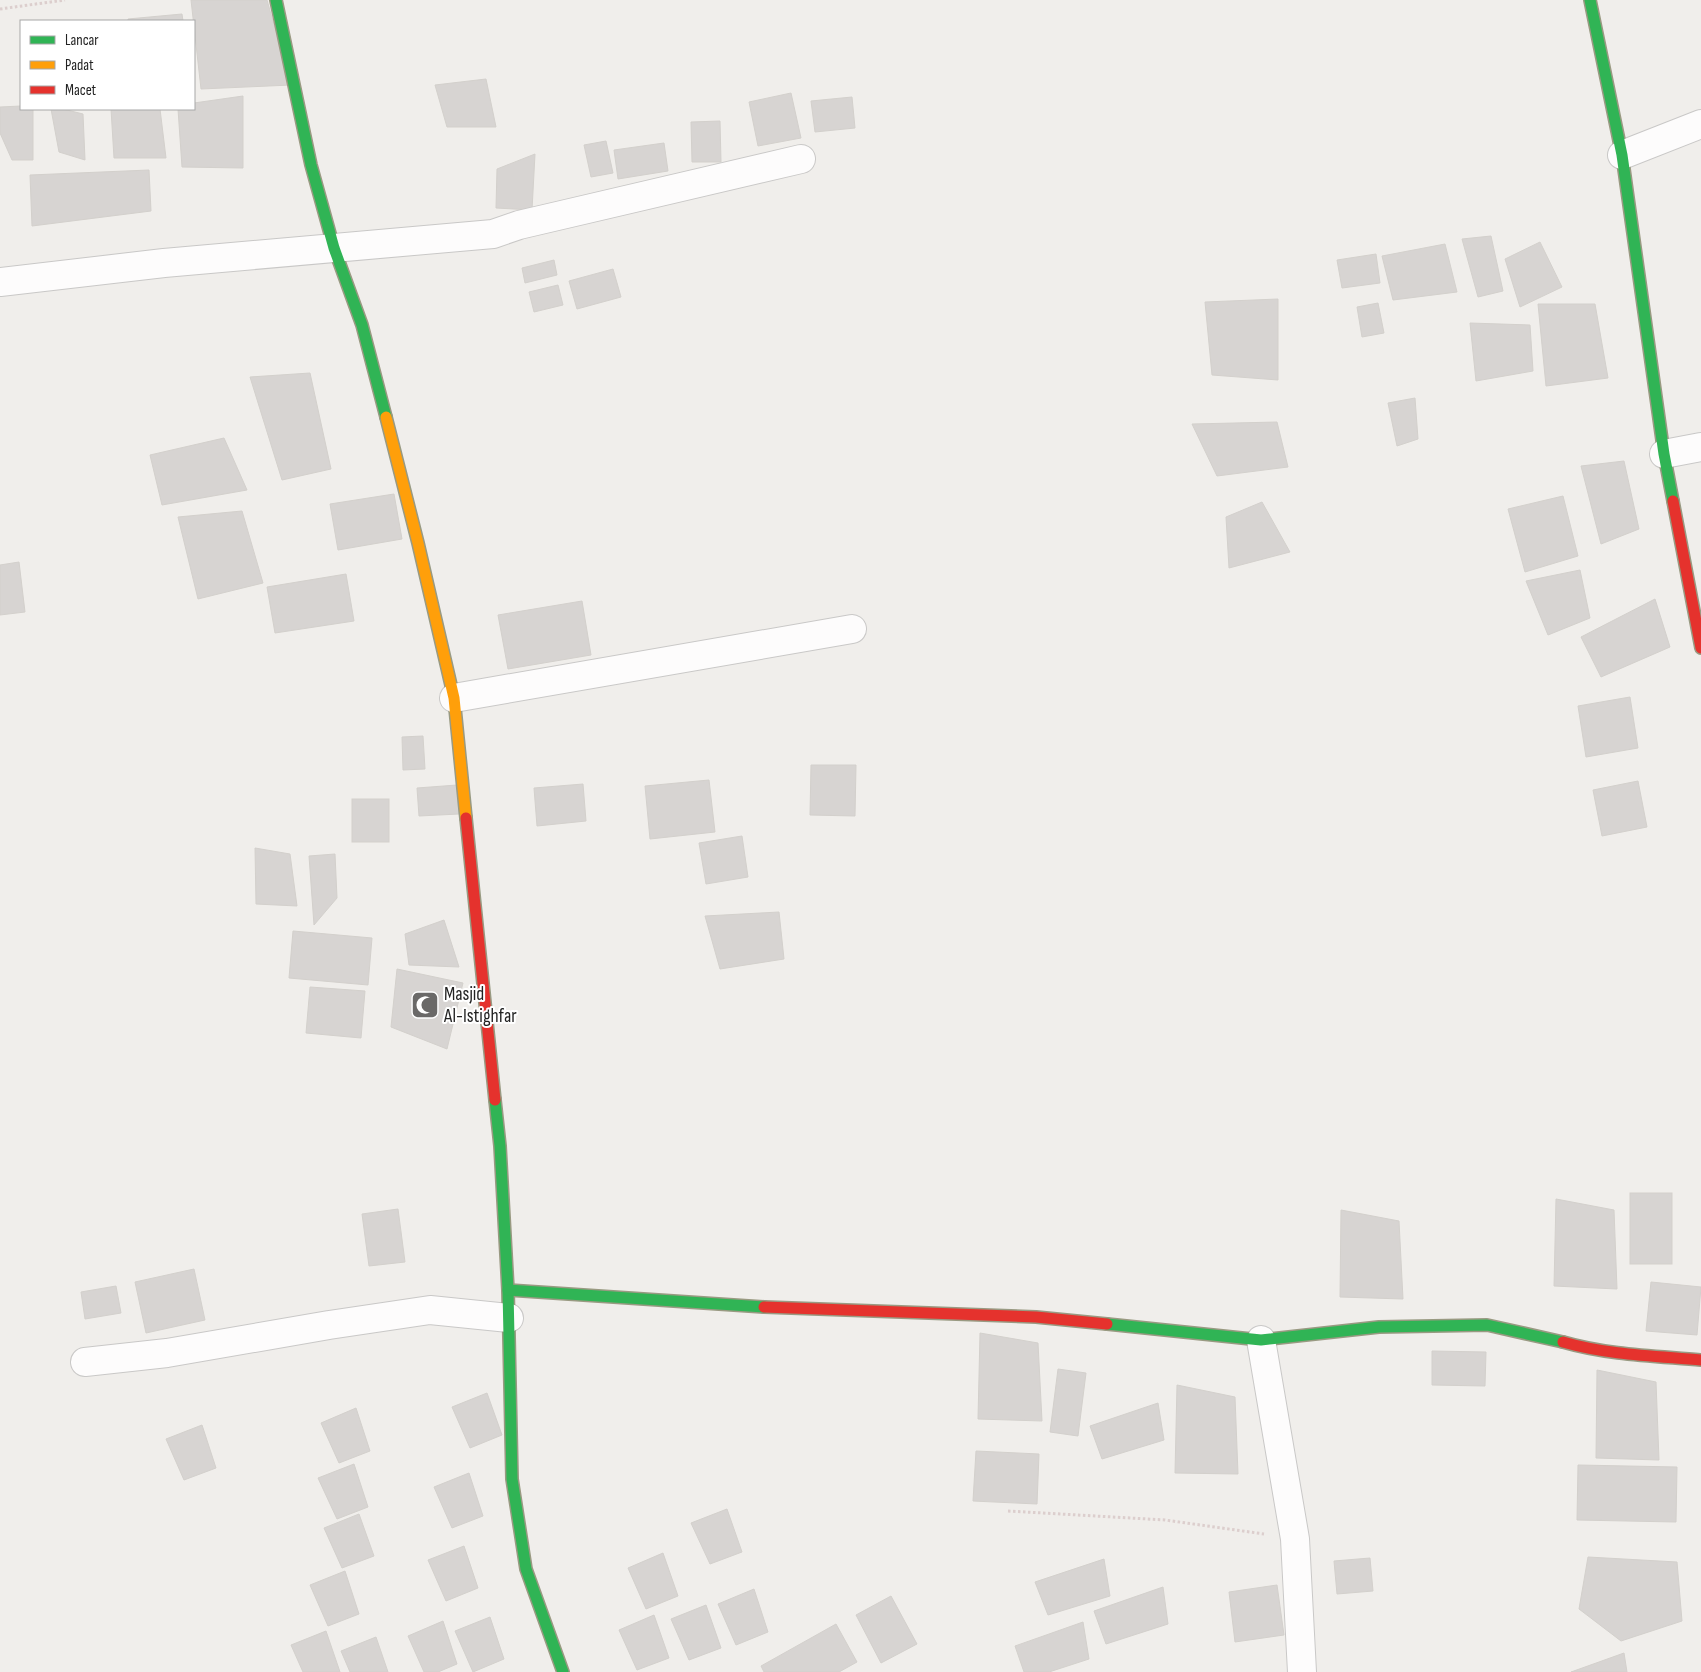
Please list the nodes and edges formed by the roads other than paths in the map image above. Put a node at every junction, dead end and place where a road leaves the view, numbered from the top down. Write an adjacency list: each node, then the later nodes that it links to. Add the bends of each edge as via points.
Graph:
1 (276, 0): 6 (street, via 311,165)
2 (1590, 0): 4 (street)
3 (1701, 124): 4 (street)
4 (1622, 155): 9 (street)
5 (800, 159): 6 (street, via 493,234)
6 (334, 248): 7 (street); 12 (street, via 362,324)
7 (0, 282)
8 (1701, 447): 9 (street)
9 (1664, 454): 11 (street)
10 (852, 629): 12 (street)
11 (1701, 648)
12 (454, 698): 13 (street, via 500,1146)
13 (508, 1290): 14 (street); 15 (street, via 746,1306 1036,1316)
14 (509, 1318): 17 (street, via 430,1310 167,1353); 18 (street, via 512,1479 526,1569)
15 (1261, 1340): 16 (street, via 1379,1327 1487,1325 1588,1349); 19 (street, via 1295,1539)
16 (1701, 1360)
17 (85, 1362)
18 (562, 1672)
19 (1302, 1672)

